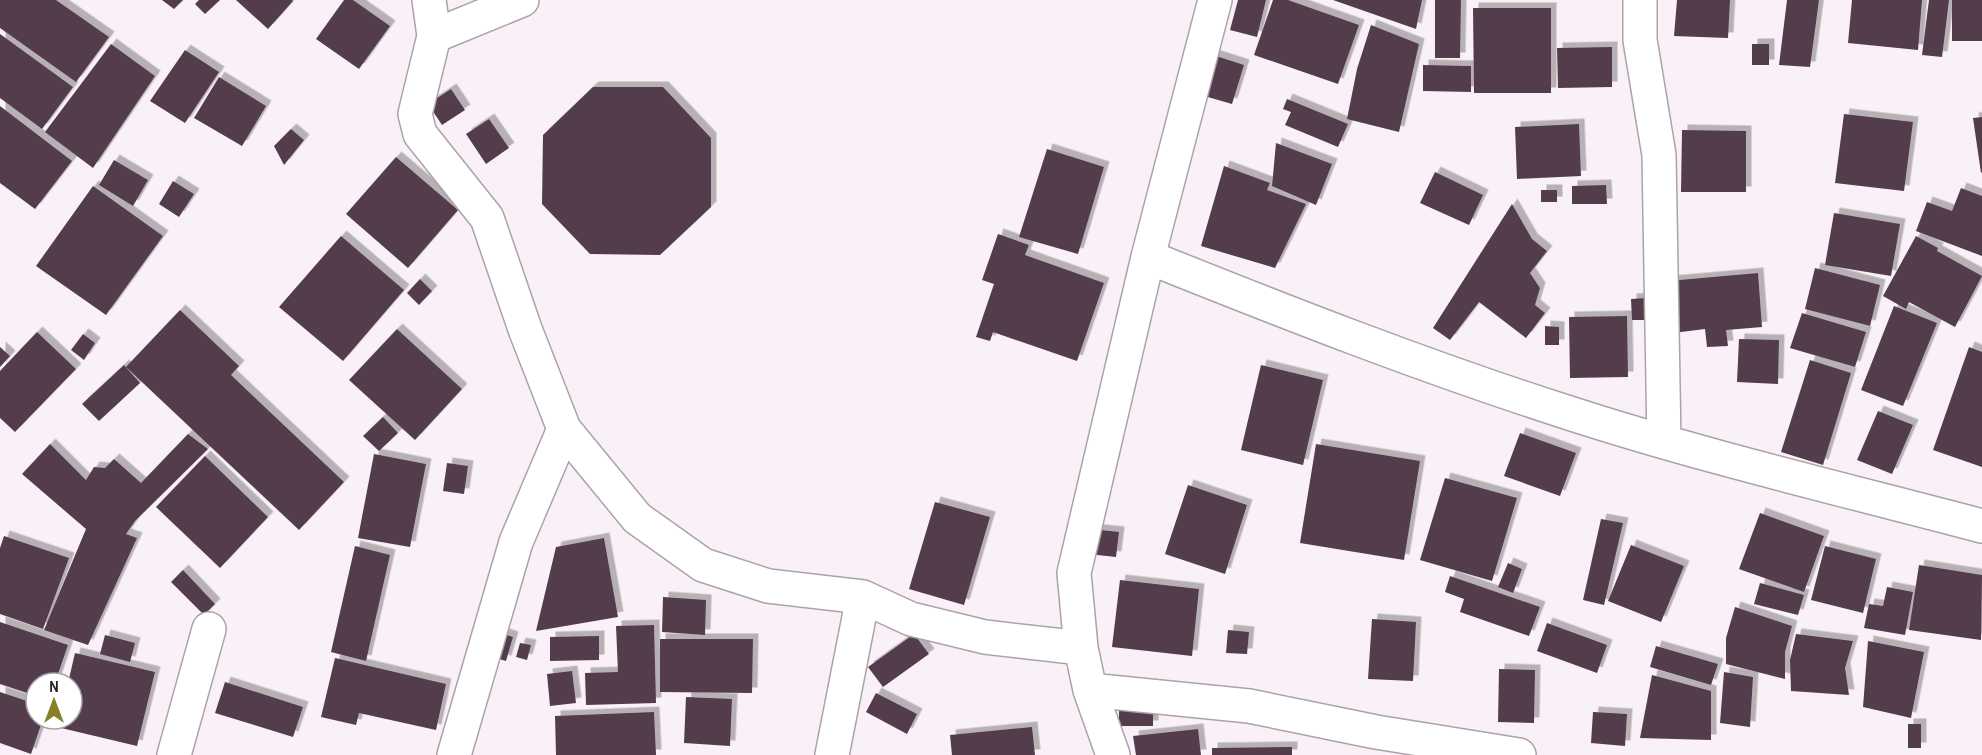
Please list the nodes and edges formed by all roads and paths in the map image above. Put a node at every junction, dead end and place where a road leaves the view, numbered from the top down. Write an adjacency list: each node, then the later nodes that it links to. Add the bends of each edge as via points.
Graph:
1 (429, 0): 5 (street)
2 (522, 0): 5 (street)
3 (1215, 0): 6 (street)
4 (1640, 0): 8 (street, via 1640,40 1659,155)
5 (434, 36): 7 (street, via 415,114 420,134 487,218)
6 (1148, 257): 8 (street, via 1306,321 1562,411); 12 (street, via 1074,573)
7 (564, 429): 10 (street, via 637,518 704,565 768,586); 15 (street, via 516,542)
8 (1664, 442): 9 (street)
9 (1982, 526)
10 (863, 597): 12 (street, via 911,619 985,638); 16 (street)
11 (209, 629): 14 (street)
12 (1081, 648): 13 (street)
13 (1090, 690): 17 (street); 18 (street, via 1249,706)
14 (174, 755)
15 (454, 755)
16 (832, 755)
17 (1113, 755)
18 (1519, 755)

